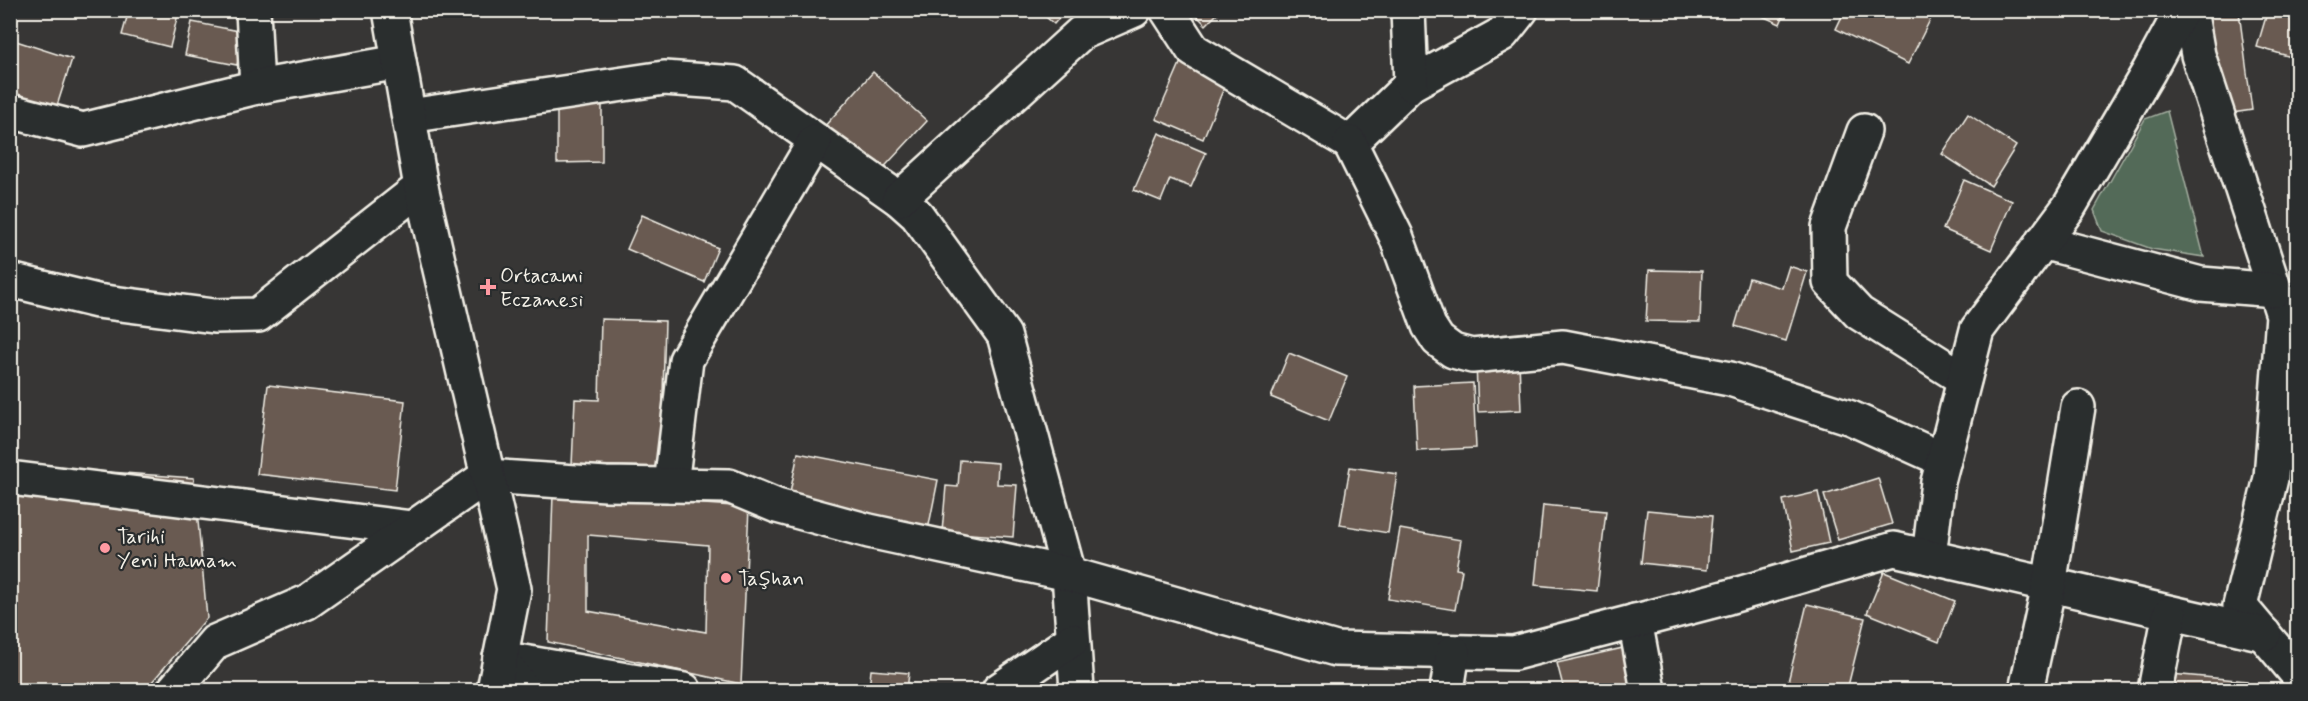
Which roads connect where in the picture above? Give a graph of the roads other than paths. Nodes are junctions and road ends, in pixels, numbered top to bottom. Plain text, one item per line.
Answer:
1 (253, 10) edge
2 (390, 10) edge
3 (1134, 10) edge
4 (1167, 10) edge
5 (1408, 10) edge
6 (1521, 10) edge
7 (2182, 10) edge
8 (2190, 10) edge
9 (399, 62) junction
10 (1411, 84) junction
11 (257, 87) junction
12 (10, 111) edge
13 (409, 117) junction
14 (1864, 131) dead end
15 (815, 141) junction
16 (1350, 143) junction
17 (421, 187) junction
18 (899, 199) junction
19 (2042, 242) junction
20 (10, 280) edge
21 (2275, 290) junction
22 (1964, 379) junction
23 (2078, 407) dead end
24 (1944, 460) junction
25 (487, 476) junction
26 (10, 478) edge
27 (671, 485) junction
28 (412, 528) junction
29 (1929, 557) junction
30 (1069, 573) junction
31 (2049, 585) junction
32 (2170, 613) junction
33 (1635, 621) junction
34 (2264, 634) junction
35 (1072, 640) junction
36 (1453, 652) junction
37 (500, 658) junction
38 (2298, 675) edge
39 (174, 690) edge
40 (494, 690) edge
41 (524, 690) edge
42 (684, 690) edge
43 (999, 690) edge
44 (1077, 690) edge
45 (1447, 690) edge
46 (1648, 690) edge
47 (2026, 690) edge
48 (2155, 690) edge

1 - 11 street
2 - 9 street
3 - 18 street
4 - 16 street
5 - 10 street
6 - 10 street
7 - 19 street
8 - 21 street
9 - 11 street
9 - 13 street
10 - 16 street
11 - 12 street
13 - 15 street
13 - 17 street
14 - 22 street
15 - 18 street
15 - 27 street
16 - 24 street
17 - 20 street
17 - 25 street
18 - 30 street
19 - 21 street
19 - 22 street
21 - 34 street
22 - 24 street
23 - 31 street
24 - 29 street
25 - 27 street
25 - 28 street
25 - 37 street
26 - 28 street
27 - 30 street
28 - 39 street
29 - 31 street
29 - 33 street
30 - 35 street
30 - 36 street
31 - 32 street
31 - 47 street
32 - 34 street
32 - 48 street
33 - 36 street
33 - 46 street
34 - 38 street
35 - 43 street
35 - 44 street
36 - 45 street
37 - 40 street
37 - 41 street
37 - 42 street

